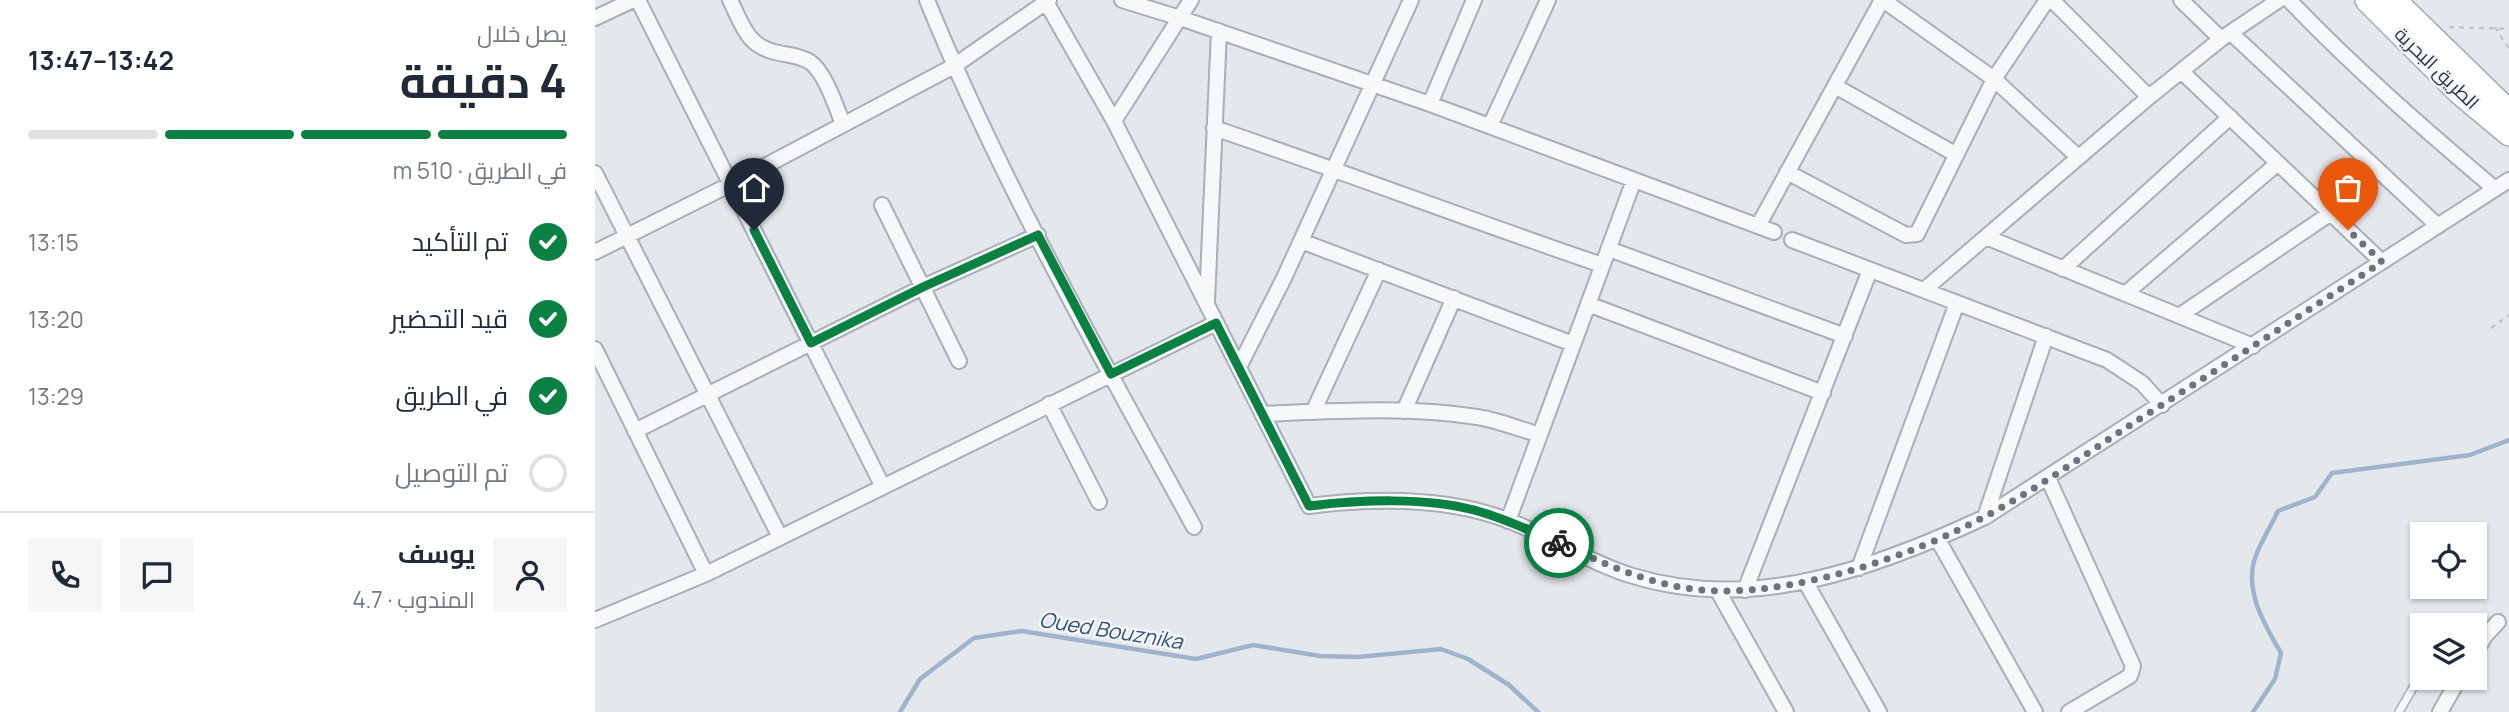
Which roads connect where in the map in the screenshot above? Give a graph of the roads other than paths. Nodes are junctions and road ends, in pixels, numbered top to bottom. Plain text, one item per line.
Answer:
1 (632, 0) edge
2 (638, 0) edge
3 (730, 0) edge
4 (927, 0) edge
5 (1122, 0) edge
6 (1192, 0) edge
7 (1411, 0) edge
8 (1474, 0) edge
9 (1548, 0) edge
10 (1883, 0) edge
11 (2049, 0) edge
12 (2181, 0) edge
13 (2279, 0) edge
14 (2289, 0) edge
15 (2367, 0) edge
16 (2394, 0) edge
17 (1047, 1) edge
18 (595, 18) edge
19 (1180, 18) junction
20 (1219, 31) junction
21 (2226, 36) junction
22 (954, 66) junction
23 (2181, 71) junction
24 (1994, 79) junction
25 (1373, 84) junction
26 (1835, 86) junction
27 (2149, 97) junction
28 (1430, 104) junction
29 (2509, 112) edge
30 (2230, 117) junction
31 (1114, 121) junction
32 (843, 124) junction
33 (1490, 127) junction
34 (1215, 128) junction
35 (2509, 134) edge
36 (1955, 154) junction
37 (2078, 157) junction
38 (2278, 163) junction
39 (1334, 169) junction
40 (1787, 172) junction
41 (595, 173) edge
42 (1634, 180) junction
43 (2509, 180) edge
44 (731, 184) junction
45 (2495, 189) junction
46 (882, 205) dead end
47 (2331, 214) junction
48 (1758, 226) junction
49 (2438, 226) junction
50 (1774, 232) dead end
51 (1038, 235) junction
52 (628, 236) junction
53 (1986, 237) junction
54 (1793, 240) dead end
55 (1301, 241) junction
56 (1609, 249) junction
57 (595, 252) edge
58 (2382, 262) junction
59 (1602, 265) junction
60 (2063, 269) junction
61 (1379, 270) junction
62 (1870, 270) junction
63 (923, 287) junction
64 (1924, 290) junction
65 (2125, 294) junction
66 (1454, 298) junction
67 (1206, 303) junction
68 (1957, 303) junction
69 (1588, 304) junction
70 (2179, 316) junction
71 (1216, 323) junction
72 (1845, 335) junction
73 (2046, 336) junction
74 (811, 343) junction
75 (1573, 344) junction
76 (2253, 346) junction
77 (595, 349) edge
78 (959, 361) dead end
79 (1239, 367) junction
80 (1111, 374) junction
81 (1823, 393) junction
82 (709, 394) junction
83 (1049, 404) junction
84 (2162, 405) junction
85 (1404, 411) junction
86 (1314, 412) junction
87 (1262, 414) junction
88 (635, 430) junction
89 (1540, 435) junction
90 (2048, 478) junction
91 (883, 486) junction
92 (1099, 502) dead end
93 (1985, 517) junction
94 (1508, 520) junction
95 (1194, 527) dead end
96 (780, 537) junction
97 (1937, 538) junction
98 (1859, 568) junction
99 (706, 574) junction
100 (1805, 581) junction
101 (1745, 590) junction
102 (1717, 591) junction
103 (595, 620) edge
104 (2498, 622) dead end
105 (2487, 634) edge
106 (2412, 690) edge
107 (2453, 690) edge
108 (1786, 712) edge
109 (1879, 712) edge
110 (2035, 712) edge
111 (2069, 712) edge
112 (2399, 712) edge
113 (2441, 712) edge

1 - 18 street
2 - 44 street
3 - 32 street
4 - 22 street
5 - 19 street
6 - 19 street
7 - 25 street
8 - 28 street
9 - 33 street
10 - 24 street
10 - 26 street
11 - 24 street
11 - 27 street
12 - 21 street
13 - 21 street
14 - 45 street
15 - 35 main road, الطريق البحرية
16 - 29 main road, الطريق البحرية
17 - 22 street
17 - 31 street
19 - 20 street
19 - 31 street
20 - 25 street
20 - 34 street
21 - 23 street
21 - 49 street
22 - 32 street
22 - 51 street
23 - 27 street
23 - 30 street
24 - 36 street
24 - 37 street
25 - 28 street
25 - 39 street
26 - 36 street
26 - 40 street
27 - 37 street
28 - 33 street
30 - 38 street
30 - 60 street
31 - 67 street
32 - 44 street
33 - 42 street
34 - 39 street
34 - 67 street
36 - 40 street
37 - 53 street
38 - 47 street
38 - 65 street
39 - 55 street
39 - 59 street
40 - 48 street
41 - 52 street
42 - 48 street
42 - 56 street
43 - 45 street
44 - 52 street
44 - 74 street
45 - 49 street
46 - 63 street
47 - 58 street
47 - 70 street
48 - 50 street
49 - 58 street
51 - 63 street
51 - 80 street
52 - 57 street
52 - 82 street
53 - 60 street
53 - 64 street
54 - 62 street
55 - 61 street
55 - 79 street
56 - 59 street
56 - 72 street
58 - 76 street
59 - 69 street
60 - 65 street
61 - 66 street
61 - 86 street
62 - 64 street
62 - 72 street
63 - 74 street
63 - 78 street
64 - 68 street
65 - 70 street
66 - 75 street
66 - 85 street
67 - 71 street
68 - 73 street
68 - 98 street
69 - 75 street
69 - 81 street
70 - 76 street
71 - 79 street
71 - 80 street
72 - 81 street
73 - 84 street
73 - 93 street
74 - 82 street
74 - 91 street
75 - 89 street
76 - 84 street
77 - 88 street
79 - 87 street
80 - 83 street
80 - 95 street
81 - 101 street
82 - 88 street
82 - 96 street
83 - 91 street
83 - 92 street
84 - 90 street
85 - 86 street
85 - 89 street
86 - 87 street
87 - 94 street
88 - 99 street
89 - 94 street
90 - 93 street
90 - 111 street
91 - 96 street
93 - 97 street
94 - 102 street
96 - 99 street
97 - 98 street
97 - 110 street
98 - 100 street
99 - 103 street
100 - 101 street
100 - 109 street
101 - 102 street
102 - 108 street
104 - 105 street
106 - 112 lane
107 - 113 street

